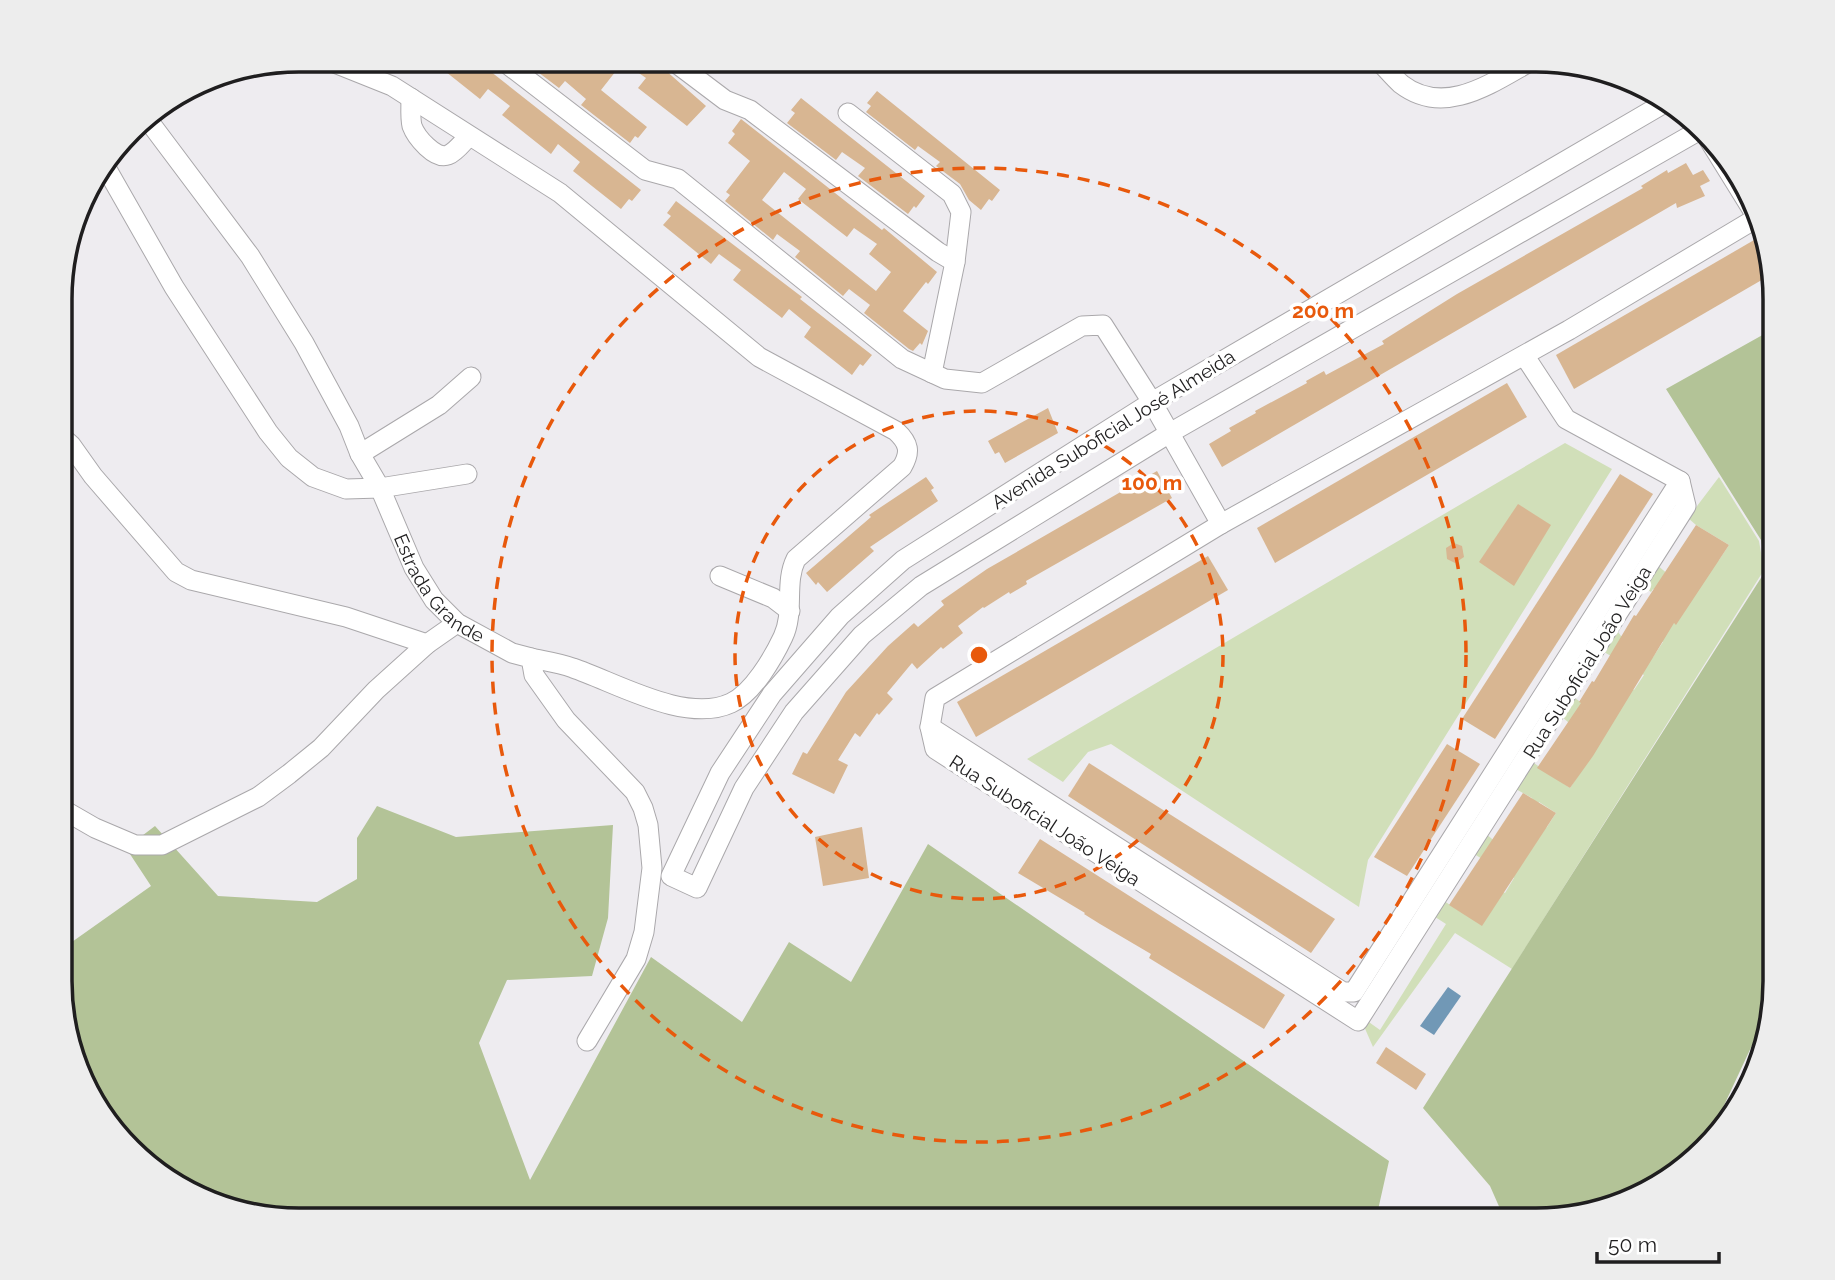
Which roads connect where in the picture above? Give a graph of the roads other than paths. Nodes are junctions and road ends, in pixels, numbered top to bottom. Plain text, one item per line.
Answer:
1 (357, 72) edge
2 (518, 72) edge
3 (688, 72) edge
4 (1390, 72) edge
5 (1511, 72) edge
6 (411, 99) junction
7 (1657, 107) edge
8 (848, 113) dead end
9 (152, 126) edge
10 (1693, 134) edge
11 (469, 136) junction
12 (110, 174) edge
13 (1750, 222) edge
14 (955, 262) junction
15 (1524, 355) junction
16 (932, 373) junction
17 (471, 377) dead end
18 (1152, 402) junction
19 (1168, 434) junction
20 (72, 446) edge
21 (360, 454) junction
22 (467, 474) dead end
23 (1680, 481) junction
24 (380, 488) junction
25 (1220, 524) junction
26 (720, 576) dead end
27 (790, 611) junction
28 (457, 623) junction
29 (427, 643) junction
30 (531, 659) junction
31 (930, 727) junction
32 (72, 815) edge
33 (587, 1041) dead end

1 - 6 street, Estrada Grande
2 - 16 street
3 - 14 street
4 - 5 street
6 - 11 street, Estrada Grande
6 - 11 street
7 - 18 street, Avenida Suboficial José Almeida
8 - 14 street
9 - 21 street, Estrada Grande
10 - 19 street, Avenida Suboficial José Almeida
11 - 27 street, Estrada Grande
12 - 24 street
13 - 15 street
14 - 16 street
15 - 23 street
15 - 25 street
16 - 18 street
17 - 21 street
18 - 19 street
18 - 19 street, Avenida Suboficial José Almeida
19 - 25 street
20 - 29 street
21 - 24 street, Estrada Grande
22 - 24 street
23 - 31 street, Rua Suboficial João Veiga
23 - 31 street, Rua Suboficial João Veiga
24 - 28 street, Estrada Grande
25 - 31 street
26 - 27 street
27 - 30 street, Estrada Grande
28 - 29 street
28 - 30 street, Estrada Grande
29 - 32 street
30 - 33 street

